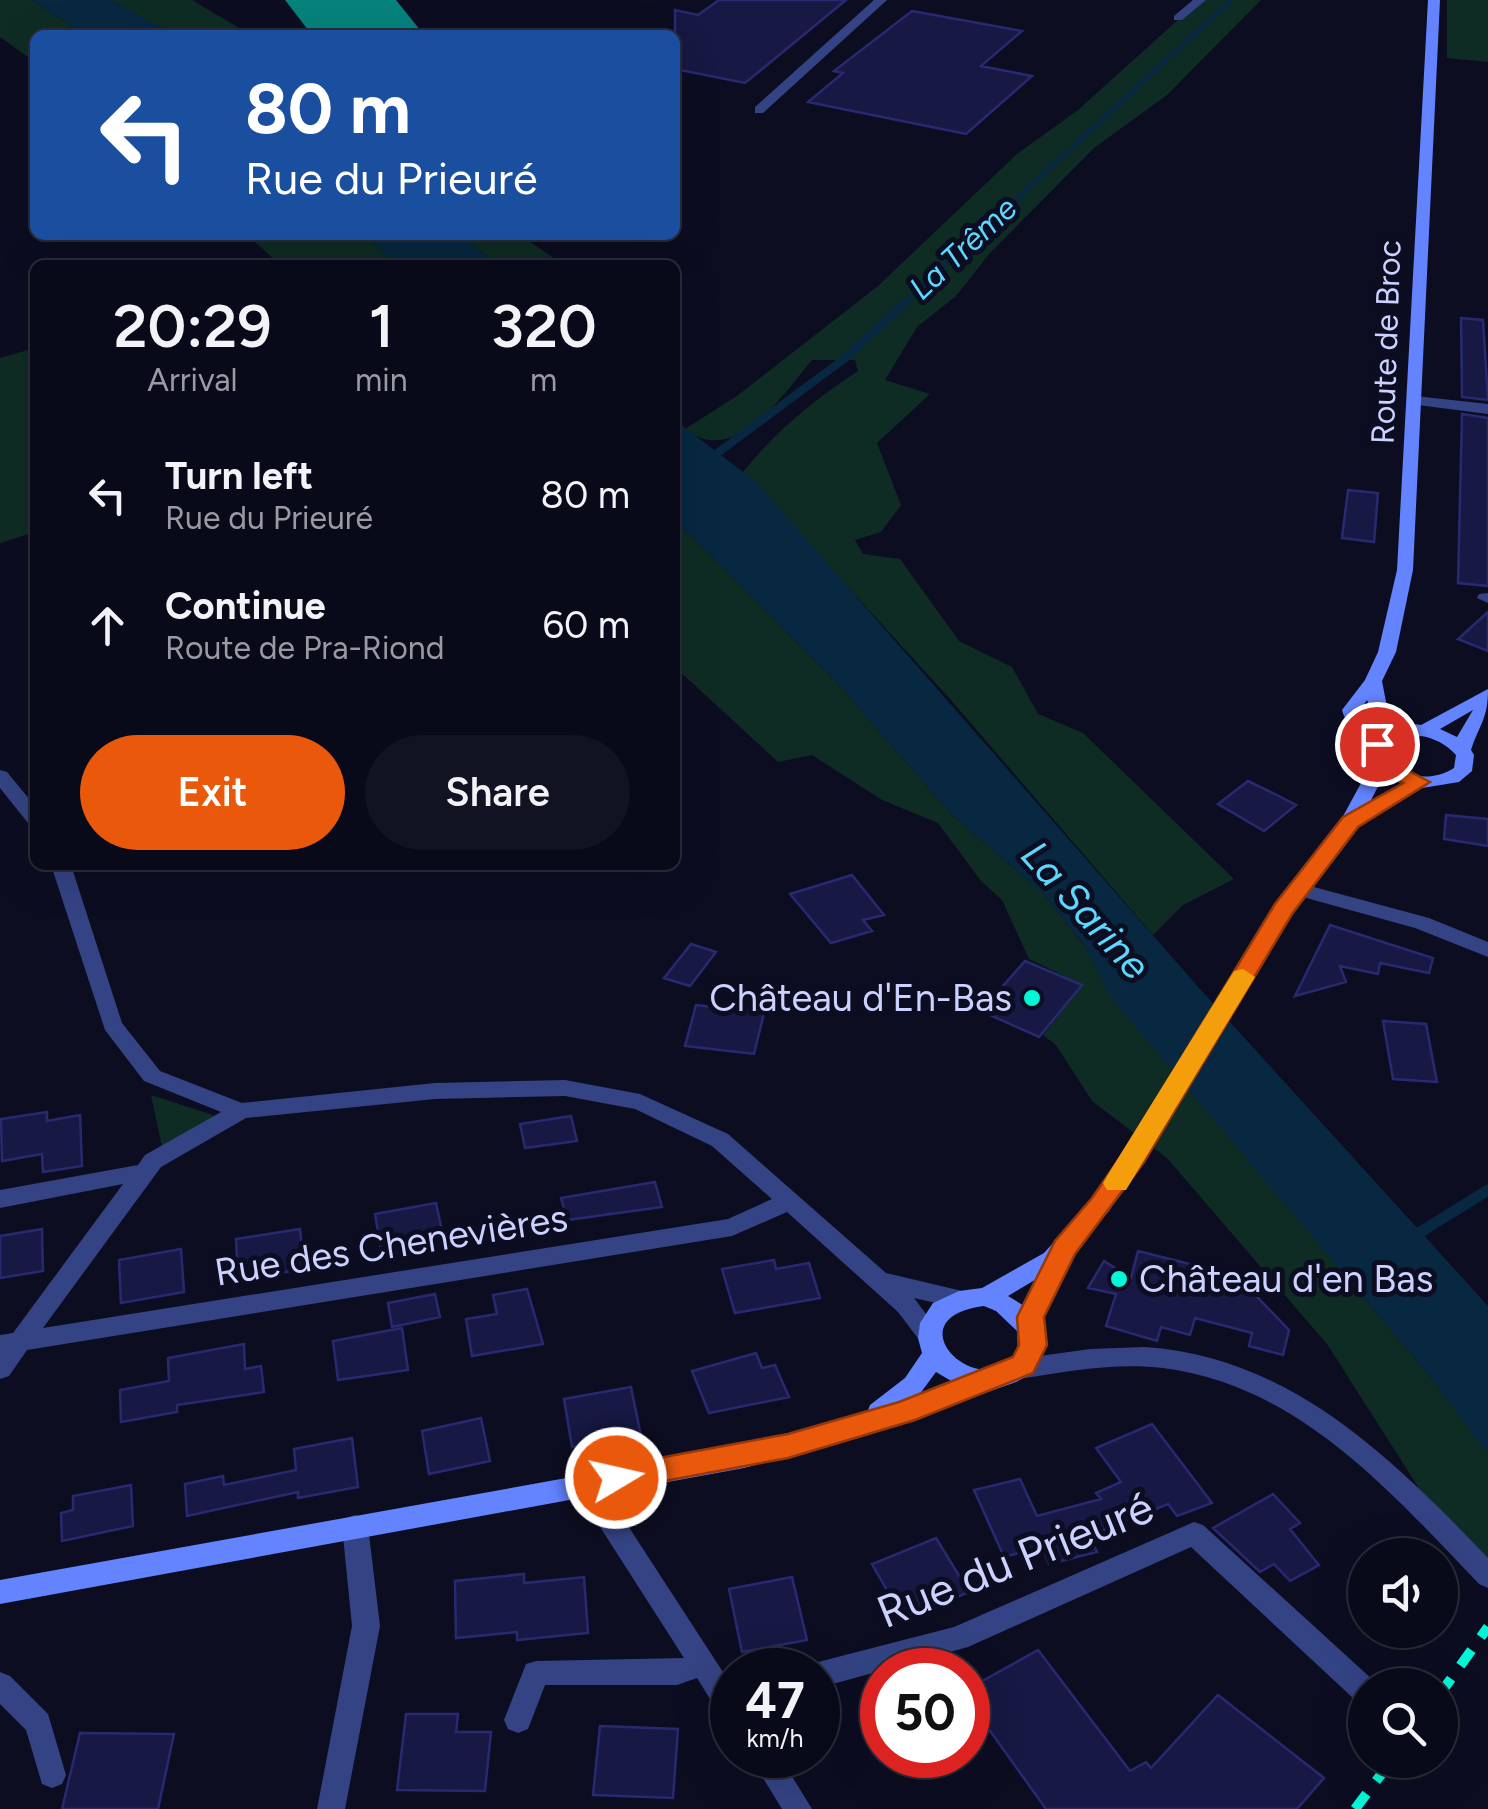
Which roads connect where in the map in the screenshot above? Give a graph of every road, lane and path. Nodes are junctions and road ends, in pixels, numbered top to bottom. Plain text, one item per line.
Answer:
1 (880, 0) edge
2 (1200, 0) edge
3 (1434, 0) edge
4 (1178, 18) dead end
5 (759, 110) dead end
6 (1415, 402) junction
7 (1488, 408) edge
8 (1374, 681) junction
9 (1488, 698) edge
10 (1417, 730) junction
11 (1462, 750) junction
12 (1379, 756) junction
13 (0, 776) edge
14 (1420, 782) junction
15 (30, 813) edge
16 (1350, 822) junction
17 (63, 870) edge
18 (1299, 889) junction
19 (1488, 950) edge
20 (241, 1112) junction
21 (144, 1172) junction
22 (0, 1199) edge
23 (790, 1202) junction
24 (1064, 1248) junction
25 (876, 1277) junction
26 (986, 1297) junction
27 (958, 1299) junction
28 (1031, 1334) junction
29 (9, 1344) edge
30 (932, 1344) junction
31 (1086, 1360) junction
32 (0, 1368) edge
33 (1018, 1369) junction
34 (992, 1378) junction
35 (832, 1434) junction
36 (586, 1483) junction
37 (355, 1526) junction
38 (1488, 1576) edge
39 (0, 1592) edge
40 (703, 1663) junction
41 (840, 1669) edge
42 (710, 1673) edge
43 (1348, 1675) edge
44 (0, 1685) edge
45 (518, 1720) dead end
46 (52, 1775) dead end
47 (778, 1778) edge
48 (330, 1809) edge
49 (798, 1809) edge

1 - 5 street
2 - 4 street
3 - 6 main road, Route de Broc
6 - 7 street
6 - 8 main road, Route de Broc
8 - 10 main road
8 - 12 main road, Route de Broc
9 - 10 main road
9 - 11 main road
10 - 11 main road
10 - 12 main road
11 - 14 main road
12 - 14 main road
12 - 16 main road
13 - 15 street
14 - 16 main road
16 - 18 main road
17 - 20 street
18 - 19 street
18 - 24 main road
20 - 21 street
20 - 23 street
21 - 22 street
21 - 29 street
23 - 25 street
23 - 29 street, Rue des Chenevières
24 - 26 main road
24 - 28 main road
25 - 27 street
25 - 30 street
26 - 27 main road
26 - 28 main road
27 - 30 main road
28 - 31 street
28 - 33 main road
29 - 32 street
30 - 34 main road
30 - 35 main road
31 - 33 street
31 - 38 street
33 - 34 main road
34 - 35 main road
35 - 36 main road
36 - 37 main road
36 - 40 street
37 - 39 main road
37 - 48 street
40 - 42 street
40 - 45 street
41 - 43 street, Rue du Prieuré
44 - 46 street
47 - 49 street

